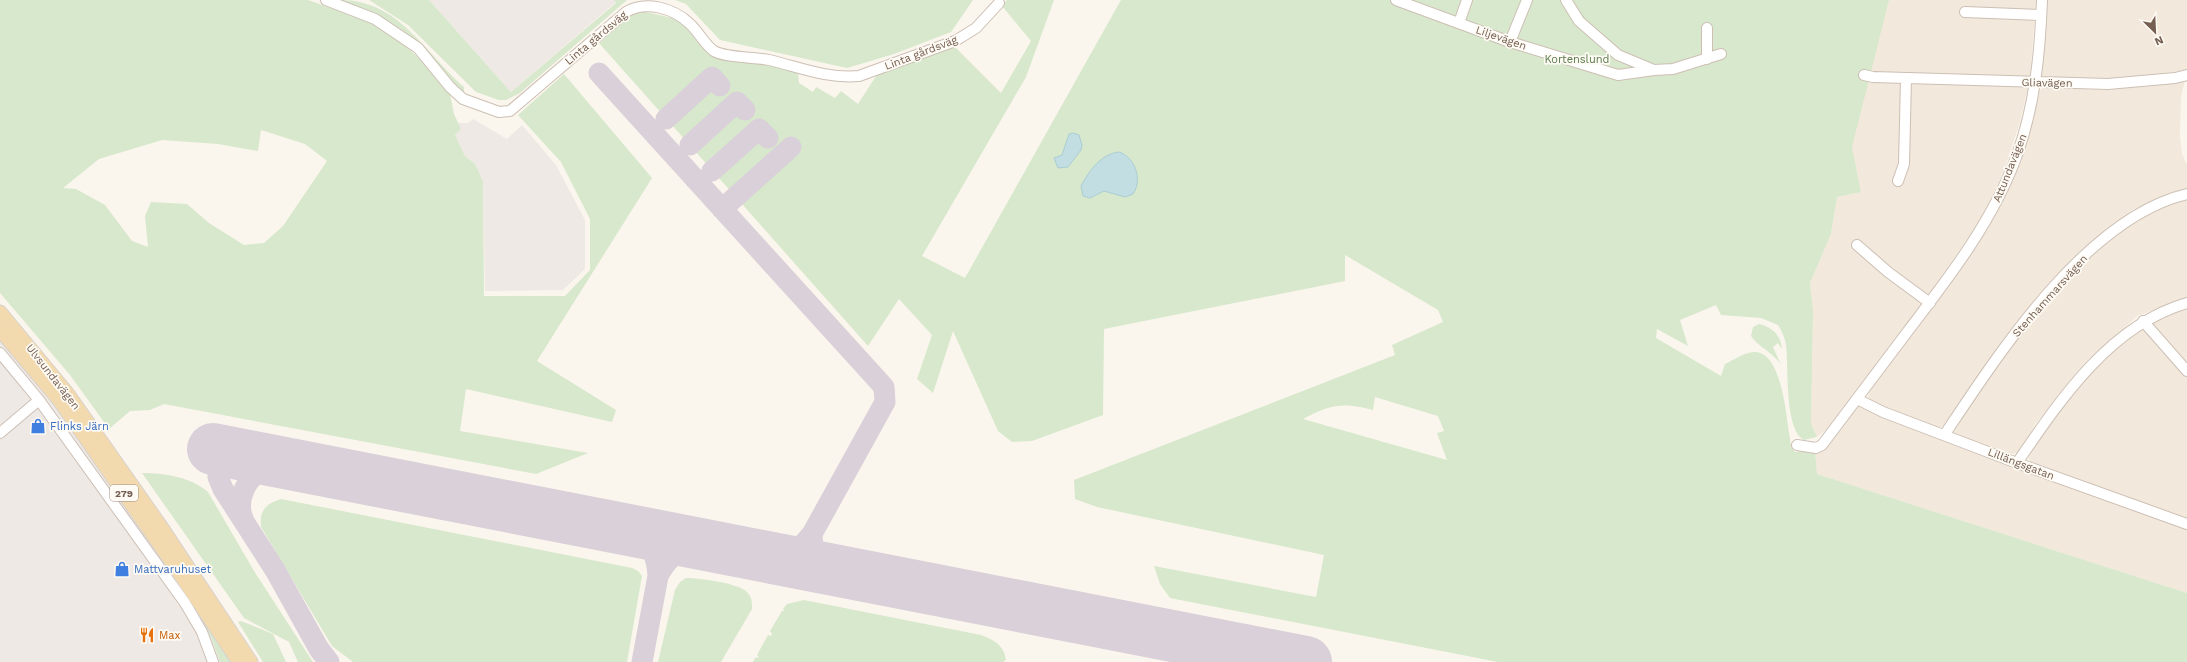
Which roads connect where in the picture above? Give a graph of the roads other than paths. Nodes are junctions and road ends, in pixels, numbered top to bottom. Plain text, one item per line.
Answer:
1 (326, 0) edge
2 (1467, 0) edge
3 (1527, 0) edge
4 (1566, 0) edge
5 (2042, 0) edge
6 (1400, 1) edge
7 (999, 3) dead end
8 (1964, 12) dead end
9 (2041, 15) junction
10 (1459, 23) junction
11 (1707, 28) dead end
12 (1510, 42) junction
13 (1721, 54) dead end
14 (1707, 59) junction
15 (1654, 70) junction
16 (1864, 75) dead end
17 (2187, 75) edge
18 (1906, 78) junction
19 (2036, 84) junction
20 (1898, 181) dead end
21 (2187, 194) edge
22 (1857, 245) dead end
23 (1930, 303) junction
24 (2187, 303) edge
25 (0, 312) edge
26 (2143, 321) junction
27 (0, 330) edge
28 (0, 353) edge
29 (2187, 371) edge
30 (1857, 399) junction
31 (39, 400) junction
32 (0, 433) edge
33 (1945, 434) junction
34 (1797, 445) dead end
35 (2017, 463) junction
36 (2187, 524) edge
37 (213, 662) edge
38 (239, 662) edge
39 (251, 662) edge

1 - 7 street, Linta gårdsväg
2 - 10 street
3 - 12 street
4 - 15 street
5 - 9 street, Attundavägen
6 - 10 street, Liljevägen
8 - 9 street
9 - 19 street, Attundavägen
10 - 12 street, Liljevägen
11 - 14 street
12 - 15 street, Liljevägen
13 - 14 street, Liljevägen
14 - 15 street, Liljevägen
16 - 18 street, Gliavägen
17 - 19 street, Gliavägen
18 - 19 street, Gliavägen
18 - 20 street
19 - 23 street, Attundavägen
21 - 33 street, Stenhammarsvägen
22 - 23 street
23 - 30 street, Attundavägen
24 - 26 street
25 - 39 main road, Ulvsundavägen / 279
26 - 29 street
26 - 35 street
27 - 38 main road, Ulvsundavägen / 279
28 - 31 street
30 - 33 street, Lillängsgatan
30 - 34 street, Attundavägen
31 - 32 street
31 - 37 street
33 - 35 street, Lillängsgatan
35 - 36 street, Lillängsgatan

